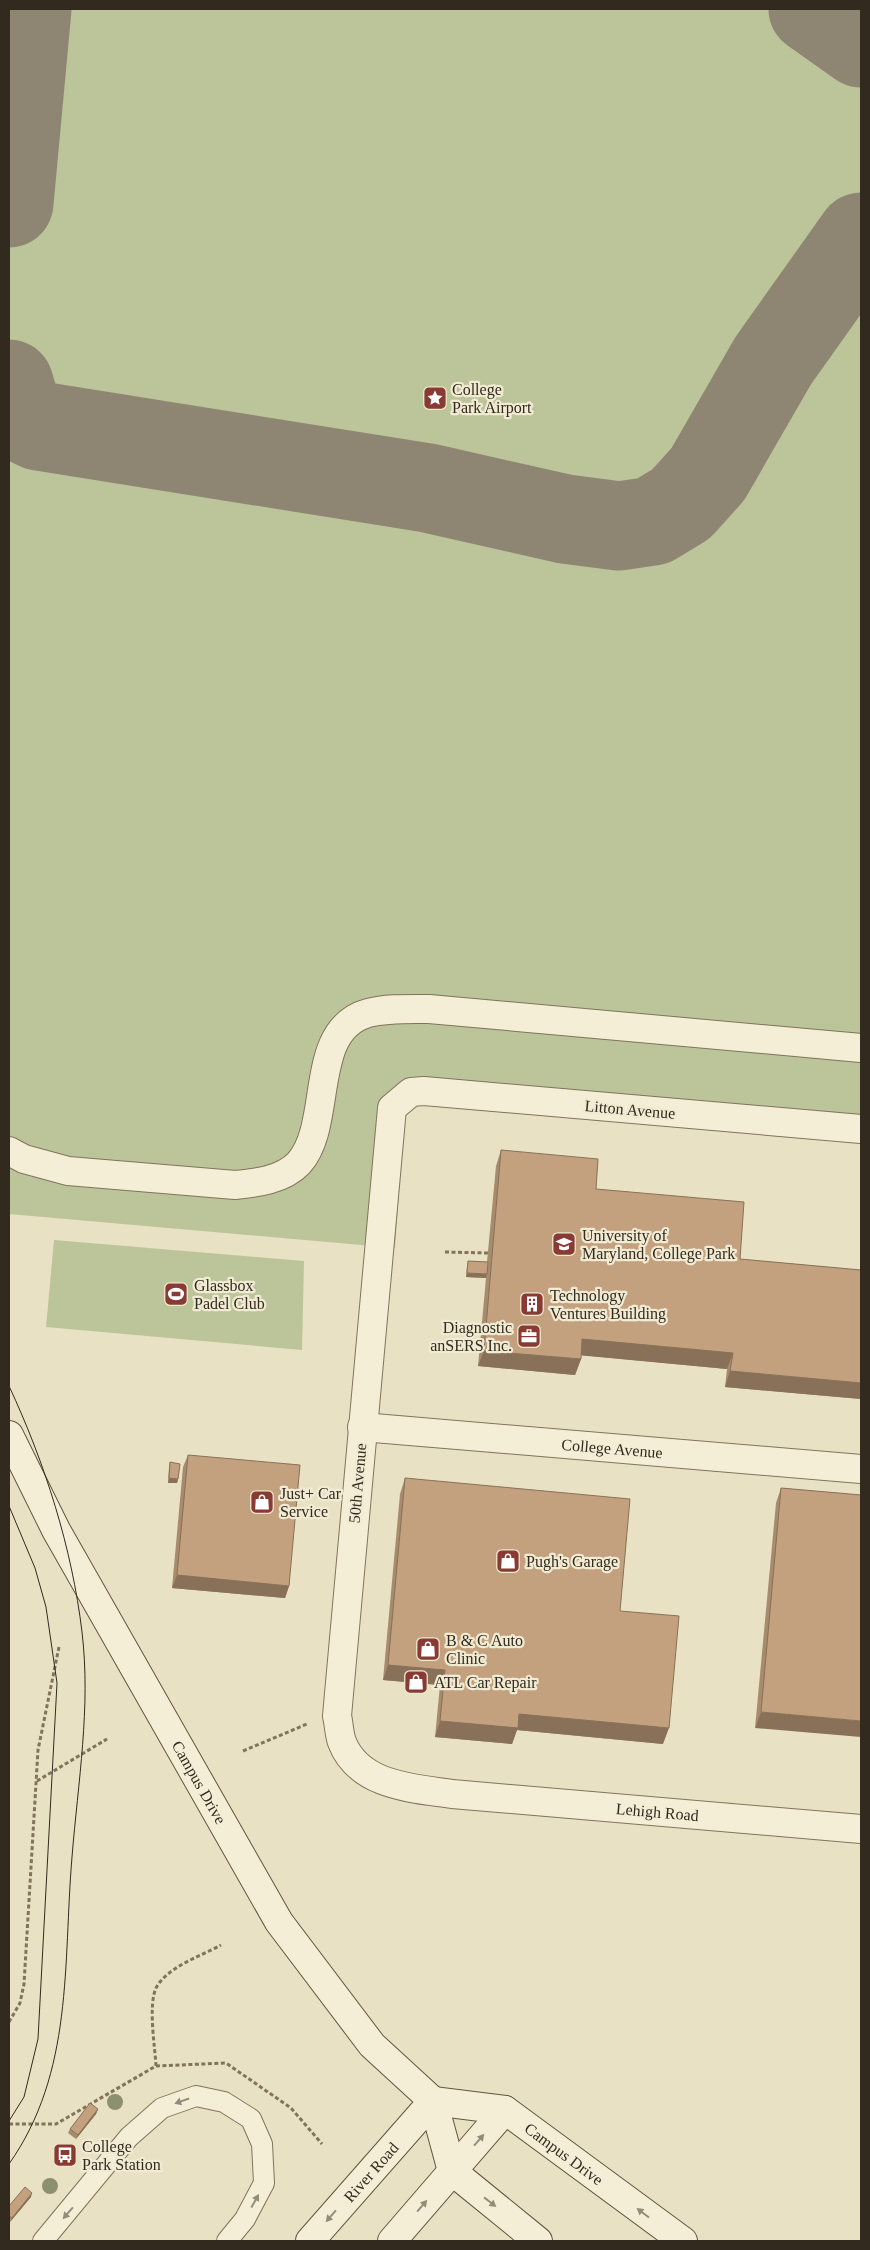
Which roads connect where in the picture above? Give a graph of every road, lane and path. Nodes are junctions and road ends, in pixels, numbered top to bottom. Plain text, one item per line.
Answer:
1 (861, 1048) edge
2 (400, 1099) joint
3 (861, 1129) edge
4 (9, 1151) edge
5 (445, 1252) dead end
6 (488, 1253) dead end
7 (362, 1427) junction
8 (9, 1435) edge
9 (861, 1469) edge
10 (58, 1647) dead end
11 (337, 1716) junction
12 (107, 1739) dead end
13 (243, 1751) dead end
14 (36, 1781) junction
15 (452, 1794) joint
16 (861, 1829) edge
17 (221, 1945) dead end
18 (9, 2022) edge
19 (156, 2066) dead end
20 (433, 2101) junction
21 (505, 2110) junction
22 (452, 2171) junction
23 (43, 2241) edge
24 (227, 2241) edge
25 (310, 2241) edge
26 (392, 2241) edge
27 (538, 2241) edge
28 (683, 2241) edge

1 - 4 street
2 - 3 street, Litton Avenue
2 - 7 street, 50th Avenue
5 - 6 path
7 - 9 street, College Avenue
7 - 11 street, 50th Avenue
8 - 20 street, Campus Drive
10 - 14 path
11 - 13 path
11 - 15 street, 50th Avenue
12 - 14 path
14 - 18 path
15 - 16 street, Lehigh Road
17 - 19 path
20 - 21 street, Campus Drive
20 - 22 street
20 -> 25 street, River Road
22 -> 21 street
28 -> 21 street, Campus Drive
26 -> 22 street
22 -> 27 street
24 -> 23 lane

